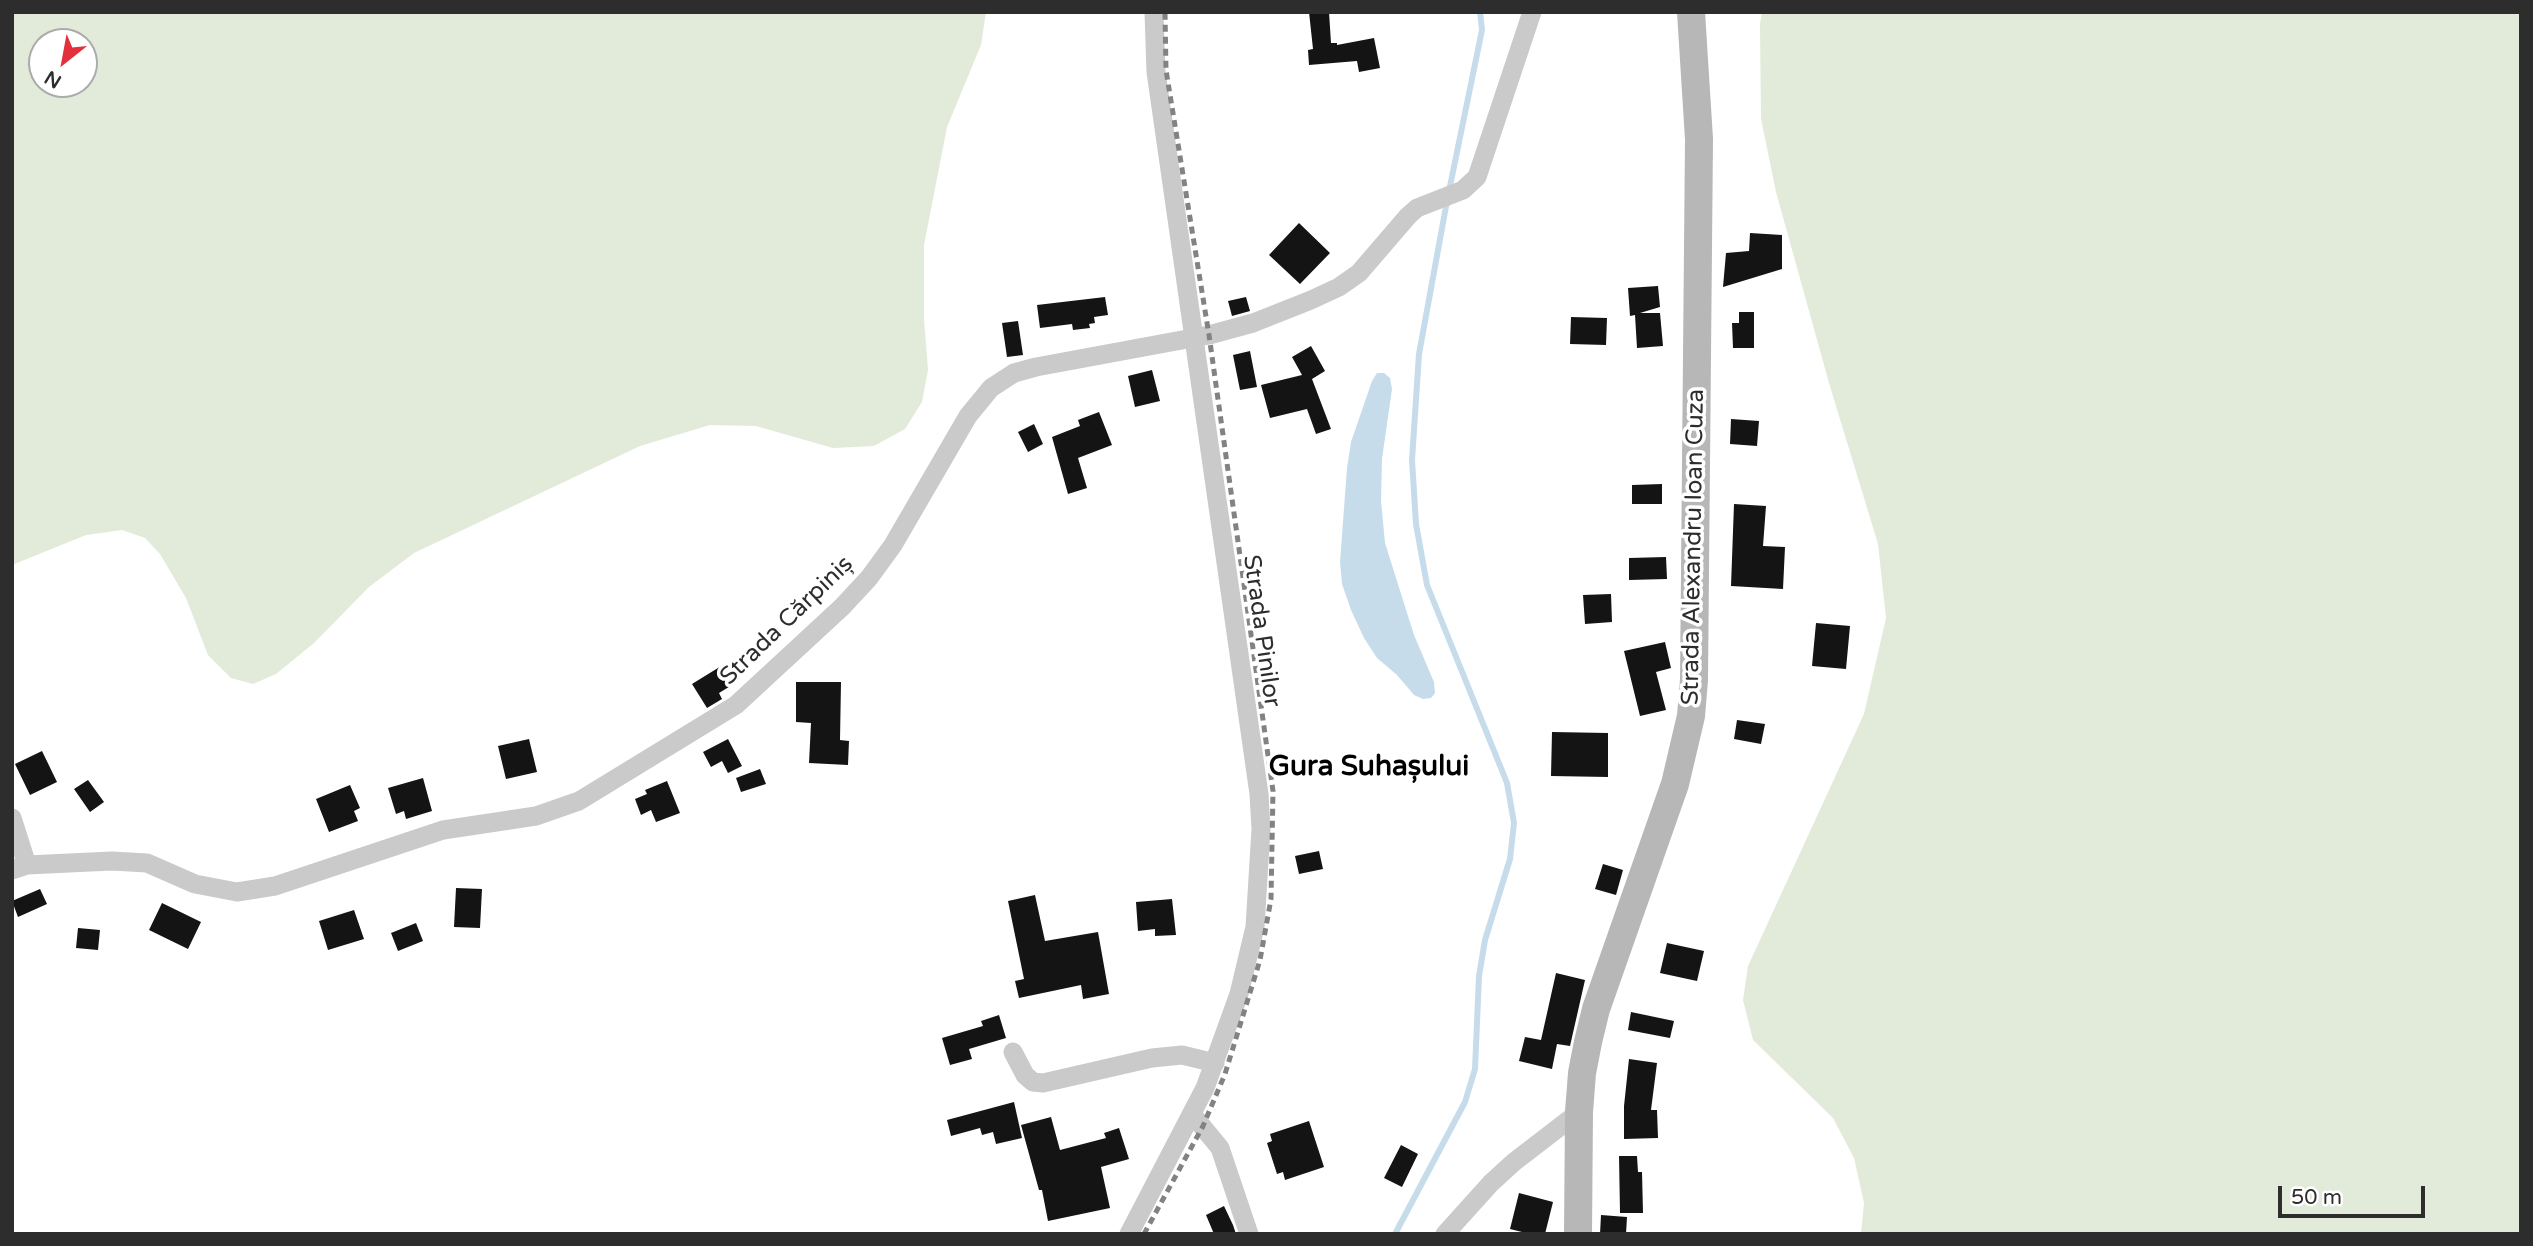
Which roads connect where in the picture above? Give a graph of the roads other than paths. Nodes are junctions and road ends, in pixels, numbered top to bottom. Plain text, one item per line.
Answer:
1 (1154, 12) edge
2 (1532, 12) edge
3 (1691, 12) edge
4 (1195, 338) junction
5 (12, 818) edge
6 (20, 867) edge
7 (1013, 1052) dead end
8 (1216, 1063) junction
9 (1578, 1112) junction
10 (1192, 1114) junction
11 (1129, 1234) edge
12 (1249, 1234) edge
13 (1446, 1234) edge
14 (1578, 1234) edge

1 - 4 street, Strada Pinilor
2 - 4 street, Strada Cărpiniș
3 - 9 main road, Strada Alexandru Ioan Cuza
4 - 6 street, Strada Cărpiniș
4 - 8 street, Strada Pinilor
5 - 6 street
7 - 8 street
8 - 10 street, Strada Pinilor
9 - 13 street
9 - 14 main road, Strada Alexandru Ioan Cuza
10 - 11 street, Strada Pinilor
10 - 12 street

